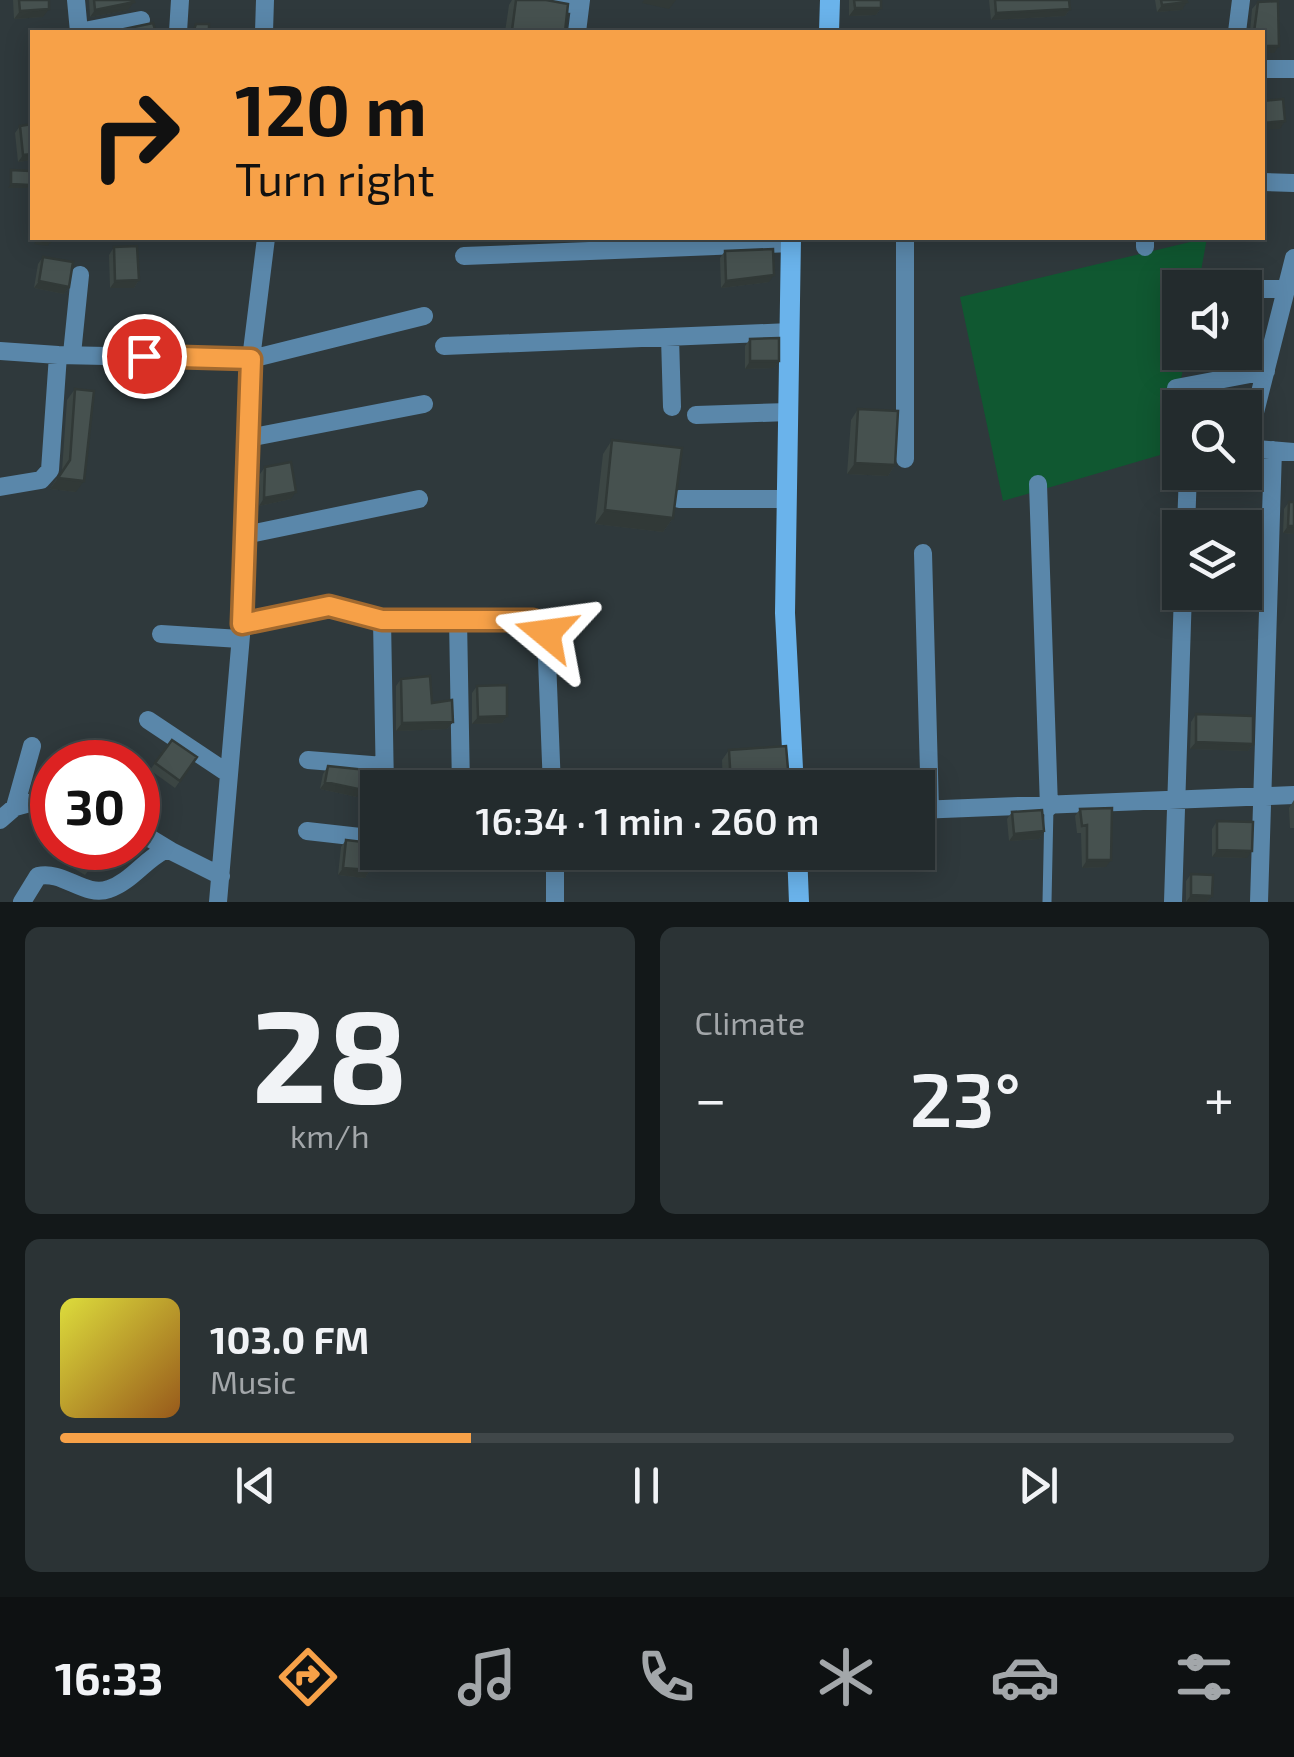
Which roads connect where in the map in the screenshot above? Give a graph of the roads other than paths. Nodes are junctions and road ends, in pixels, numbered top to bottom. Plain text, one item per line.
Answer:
1 (76, 0) edge
2 (180, 0) edge
3 (265, 0) edge
4 (541, 0) edge
5 (830, 0) edge
6 (1241, 0) edge
7 (581, 2) edge
8 (142, 20) dead end
9 (79, 30) edge
10 (90, 30) edge
11 (178, 30) edge
12 (264, 30) edge
13 (578, 30) edge
14 (829, 30) edge
15 (1237, 30) edge
16 (1265, 69) edge
17 (1294, 69) edge
18 (1265, 182) edge
19 (1294, 183) edge
20 (266, 240) edge
21 (791, 240) edge
22 (905, 240) edge
23 (677, 242) edge
24 (587, 244) edge
25 (464, 256) dead end
26 (1294, 258) edge
27 (80, 275) dead end
28 (1262, 289) edge
29 (1286, 290) junction
30 (424, 316) dead end
31 (790, 332) junction
32 (670, 336) junction
33 (444, 346) dead end
34 (0, 350) edge
35 (65, 355) junction
36 (251, 359) junction
37 (1266, 371) junction
38 (1176, 388) dead end
39 (1261, 390) edge
40 (424, 404) dead end
41 (672, 407) dead end
42 (788, 412) junction
43 (696, 415) dead end
44 (248, 438) junction
45 (1262, 449) edge
46 (1272, 450) junction
47 (1294, 452) edge
48 (906, 459) dead end
49 (1038, 484) dead end
50 (0, 486) edge
51 (419, 499) dead end
52 (679, 499) edge
53 (787, 499) junction
54 (245, 535) junction
55 (924, 553) dead end
56 (1182, 610) edge
57 (382, 620) junction
58 (458, 620) junction
59 (241, 631) junction
60 (161, 634) dead end
61 (148, 720) dead end
62 (30, 754) edge
63 (308, 760) dead end
64 (384, 766) junction
65 (384, 770) edge
66 (462, 770) edge
67 (551, 770) edge
68 (793, 770) edge
69 (924, 770) edge
70 (229, 774) junction
71 (1294, 795) edge
72 (1260, 797) junction
73 (1176, 800) junction
74 (30, 803) edge
75 (1049, 806) junction
76 (16, 807) junction
77 (935, 810) edge
78 (0, 820) edge
79 (307, 831) dead end
80 (360, 837) edge
81 (160, 844) edge
82 (172, 851) junction
83 (554, 870) edge
84 (798, 870) edge
85 (221, 876) junction
86 (116, 895) edge
87 (22, 902) edge
88 (218, 902) edge
89 (555, 902) edge
90 (799, 902) edge
91 (1046, 902) edge
92 (1173, 902) edge
93 (1259, 902) edge

1 - 9 street
2 - 11 street
3 - 12 street
4 - 7 street
5 - 14 street
6 - 15 street
7 - 13 street
8 - 10 street
16 - 17 street
18 - 19 street
20 - 36 street
21 - 23 street
21 - 31 street
22 - 48 street
23 - 24 street
24 - 25 street
26 - 29 street
27 - 35 street
28 - 29 street
29 - 37 street
30 - 36 street
31 - 32 street
31 - 42 street
32 - 33 street
32 - 41 street
34 - 35 street
35 - 36 street
35 - 50 street
36 - 44 street
37 - 38 street
37 - 39 street
40 - 44 street
42 - 43 street
42 - 53 street
44 - 54 street
45 - 46 street
46 - 47 street
46 - 72 street
49 - 75 street
51 - 54 street
52 - 53 street
53 - 68 street
54 - 59 street
55 - 69 street
56 - 73 street
57 - 58 street
57 - 59 street
57 - 64 street
58 - 66 street
58 - 67 street
59 - 60 street
59 - 70 street
61 - 70 street
62 - 76 street
63 - 64 street
64 - 65 street
70 - 85 street
71 - 72 street
72 - 73 street
72 - 93 street
73 - 75 street
73 - 92 street
74 - 76 street
75 - 77 street
75 - 91 lane
76 - 78 street
79 - 80 street
81 - 82 street
82 - 85 street
82 - 86 street
83 - 89 street
84 - 90 street
85 - 88 street
86 - 87 street

